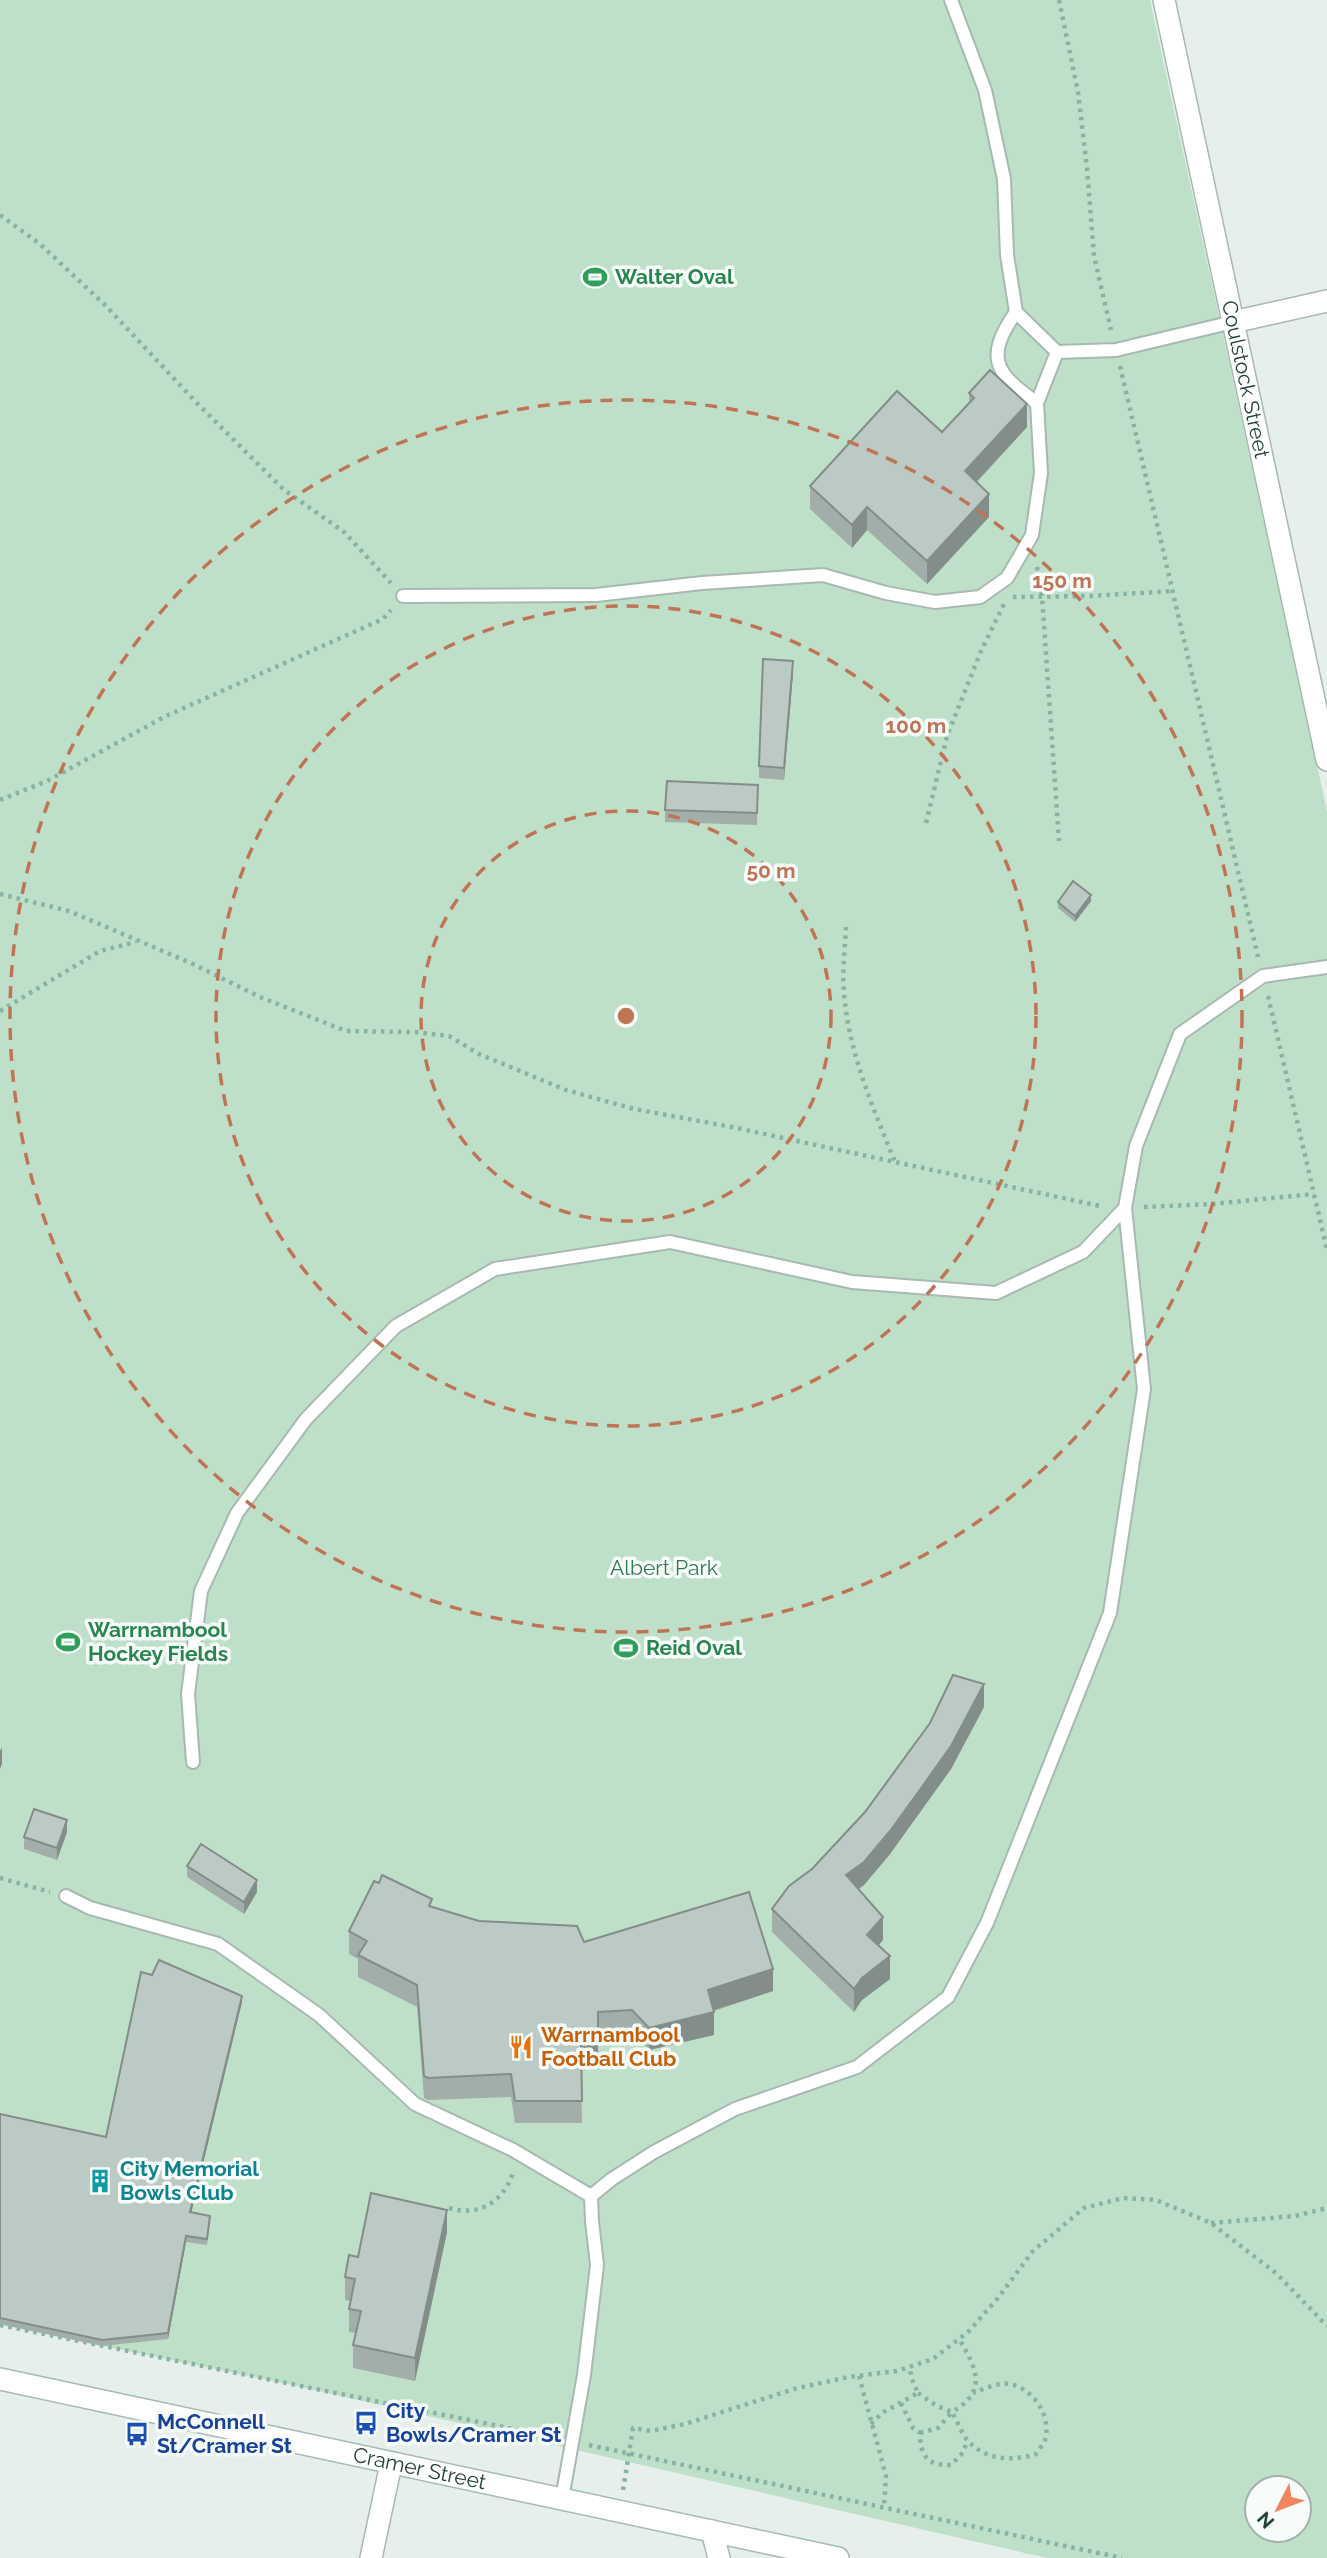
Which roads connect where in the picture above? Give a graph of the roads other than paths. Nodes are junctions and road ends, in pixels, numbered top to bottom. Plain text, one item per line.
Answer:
1 (951, 0) edge
2 (1164, 0) edge
3 (1327, 301) edge
4 (1016, 312) junction
5 (1233, 322) junction
6 (1057, 352) junction
7 (1037, 403) junction
8 (403, 596) road end
9 (1327, 760) edge
10 (1327, 967) edge
11 (1125, 1208) junction
12 (193, 1762) dead end
13 (66, 1896) road end
14 (591, 2196) junction
15 (0, 2379) edge
16 (391, 2464) junction
17 (562, 2499) junction
18 (712, 2531) junction
19 (371, 2558) edge
20 (719, 2558) edge
21 (838, 2558) edge

1 - 4 lane
2 - 5 street, Coulstock Street
3 - 5 street
4 - 6 lane
4 - 7 lane
5 - 6 lane
5 - 9 street, Coulstock Street
6 - 7 lane
7 - 8 lane
10 - 11 lane
11 - 12 lane
11 - 14 lane
13 - 14 lane
14 - 17 lane
15 - 16 street, Cramer Street
16 - 17 street, Cramer Street
16 - 19 street
17 - 18 street, Cramer Street
18 - 20 street
18 - 21 street, Cramer Street

